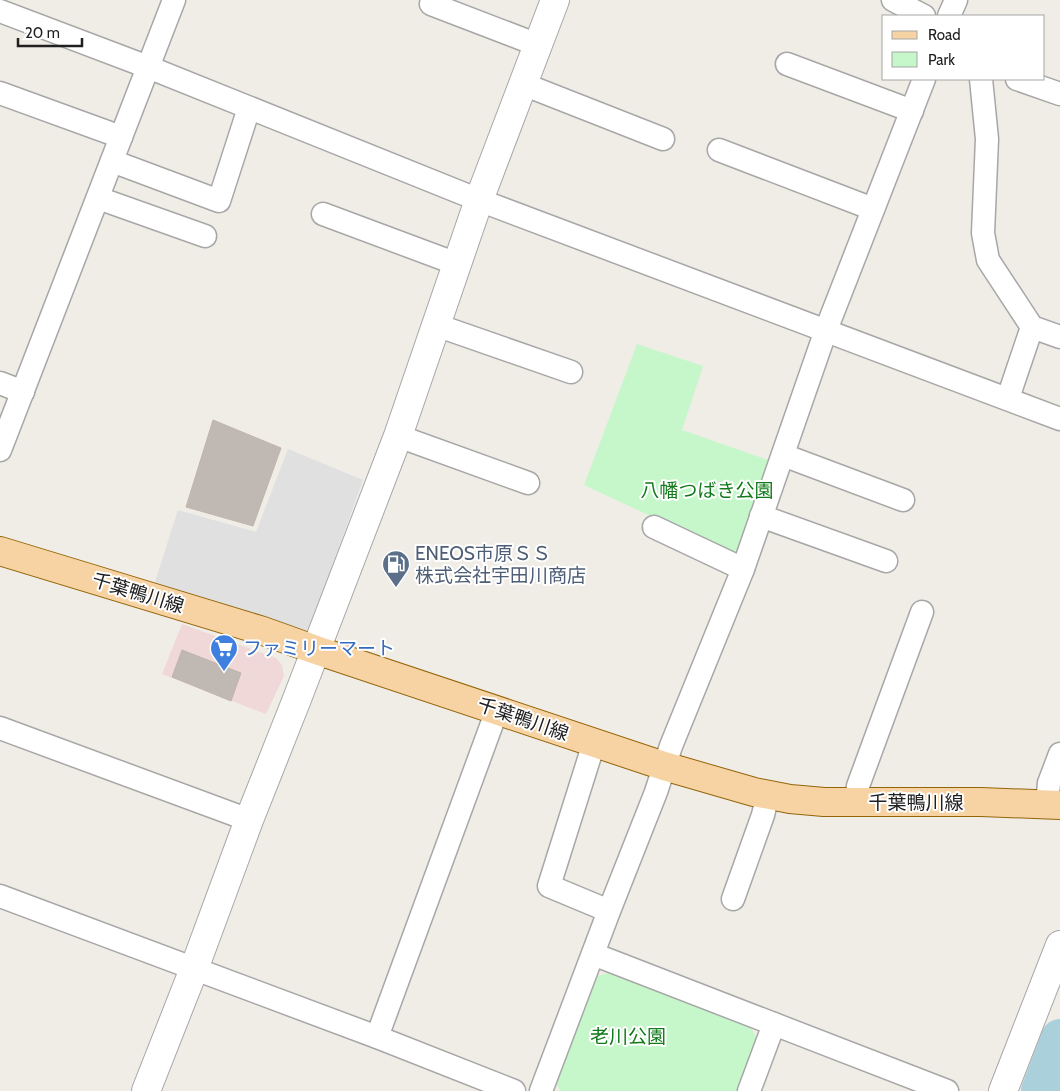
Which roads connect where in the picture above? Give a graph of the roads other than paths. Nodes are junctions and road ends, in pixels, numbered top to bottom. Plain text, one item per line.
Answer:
1 (174, 0) edge
2 (432, 0) edge
3 (556, 0) edge
4 (894, 0) edge
5 (956, 0) edge
6 (0, 12) edge
7 (922, 15) edge
8 (949, 15) edge
9 (538, 45) junction
10 (787, 64) dead end
11 (148, 68) junction
12 (924, 80) edge
13 (981, 80) edge
14 (1020, 80) edge
15 (524, 84) junction
16 (0, 93) edge
17 (1060, 94) edge
18 (249, 108) junction
19 (912, 111) junction
20 (121, 136) junction
21 (663, 138) dead end
22 (719, 150) dead end
23 (112, 161) junction
24 (98, 198) junction
25 (479, 200) junction
26 (873, 209) junction
27 (323, 214) dead end
28 (206, 236) dead end
29 (457, 264) junction
30 (436, 325) junction
31 (1032, 327) junction
32 (826, 330) junction
33 (1060, 337) edge
34 (571, 372) dead end
35 (0, 384) edge
36 (23, 392) junction
37 (1008, 398) junction
38 (1060, 419) edge
39 (398, 436) junction
40 (0, 450) edge
41 (783, 455) junction
42 (528, 483) dead end
43 (903, 500) dead end
44 (761, 516) junction
45 (654, 527) dead end
46 (0, 551) edge
47 (886, 561) dead end
48 (743, 569) junction
49 (922, 612) dead end
50 (316, 650) junction
51 (497, 710) junction
52 (0, 728) edge
53 (594, 743) junction
54 (1060, 754) edge
55 (664, 766) junction
56 (768, 794) junction
57 (856, 803) junction
58 (1053, 804) edge
59 (249, 820) junction
60 (0, 896) edge
61 (733, 899) dead end
62 (609, 911) junction
63 (1060, 945) edge
64 (593, 954) junction
65 (194, 968) junction
66 (774, 1024) junction
67 (376, 1037) junction
68 (146, 1091) edge
69 (514, 1091) edge
70 (541, 1091) edge
71 (749, 1091) edge
72 (947, 1091) edge
73 (1004, 1091) edge

1 - 11 street
2 - 9 street
3 - 9 street
4 - 7 street
5 - 8 street
6 - 11 street
9 - 15 street
10 - 19 street
11 - 18 street
11 - 20 street
12 - 19 street
13 - 31 street
14 - 17 street
15 - 21 street
15 - 25 street
16 - 20 street
18 - 23 street
18 - 25 street
19 - 26 street
20 - 23 street
22 - 26 street
23 - 24 street
24 - 28 street
24 - 36 street
25 - 29 street
25 - 32 street
26 - 32 street
27 - 29 street
29 - 30 street
30 - 34 street
30 - 39 street
31 - 33 street
31 - 37 street
32 - 37 street
32 - 41 street
35 - 36 street
36 - 40 street
37 - 38 street
39 - 42 street
39 - 50 street
41 - 43 street
41 - 44 street
44 - 47 street
44 - 48 street
45 - 48 street
46 - 50 main road, 千葉鴨川線
48 - 55 street
49 - 57 street
50 - 51 main road, 千葉鴨川線
50 - 59 street
51 - 53 main road, 千葉鴨川線
51 - 67 street
52 - 59 street
53 - 55 main road, 千葉鴨川線
53 - 62 street
54 - 58 street
55 - 56 main road, 千葉鴨川線
55 - 62 street
56 - 57 main road, 千葉鴨川線
56 - 61 street
57 - 58 main road, 千葉鴨川線
59 - 65 street
60 - 65 street
62 - 64 street
63 - 73 street
64 - 66 street
64 - 70 street
65 - 67 street
65 - 68 street
66 - 71 street
66 - 72 street
67 - 69 street

